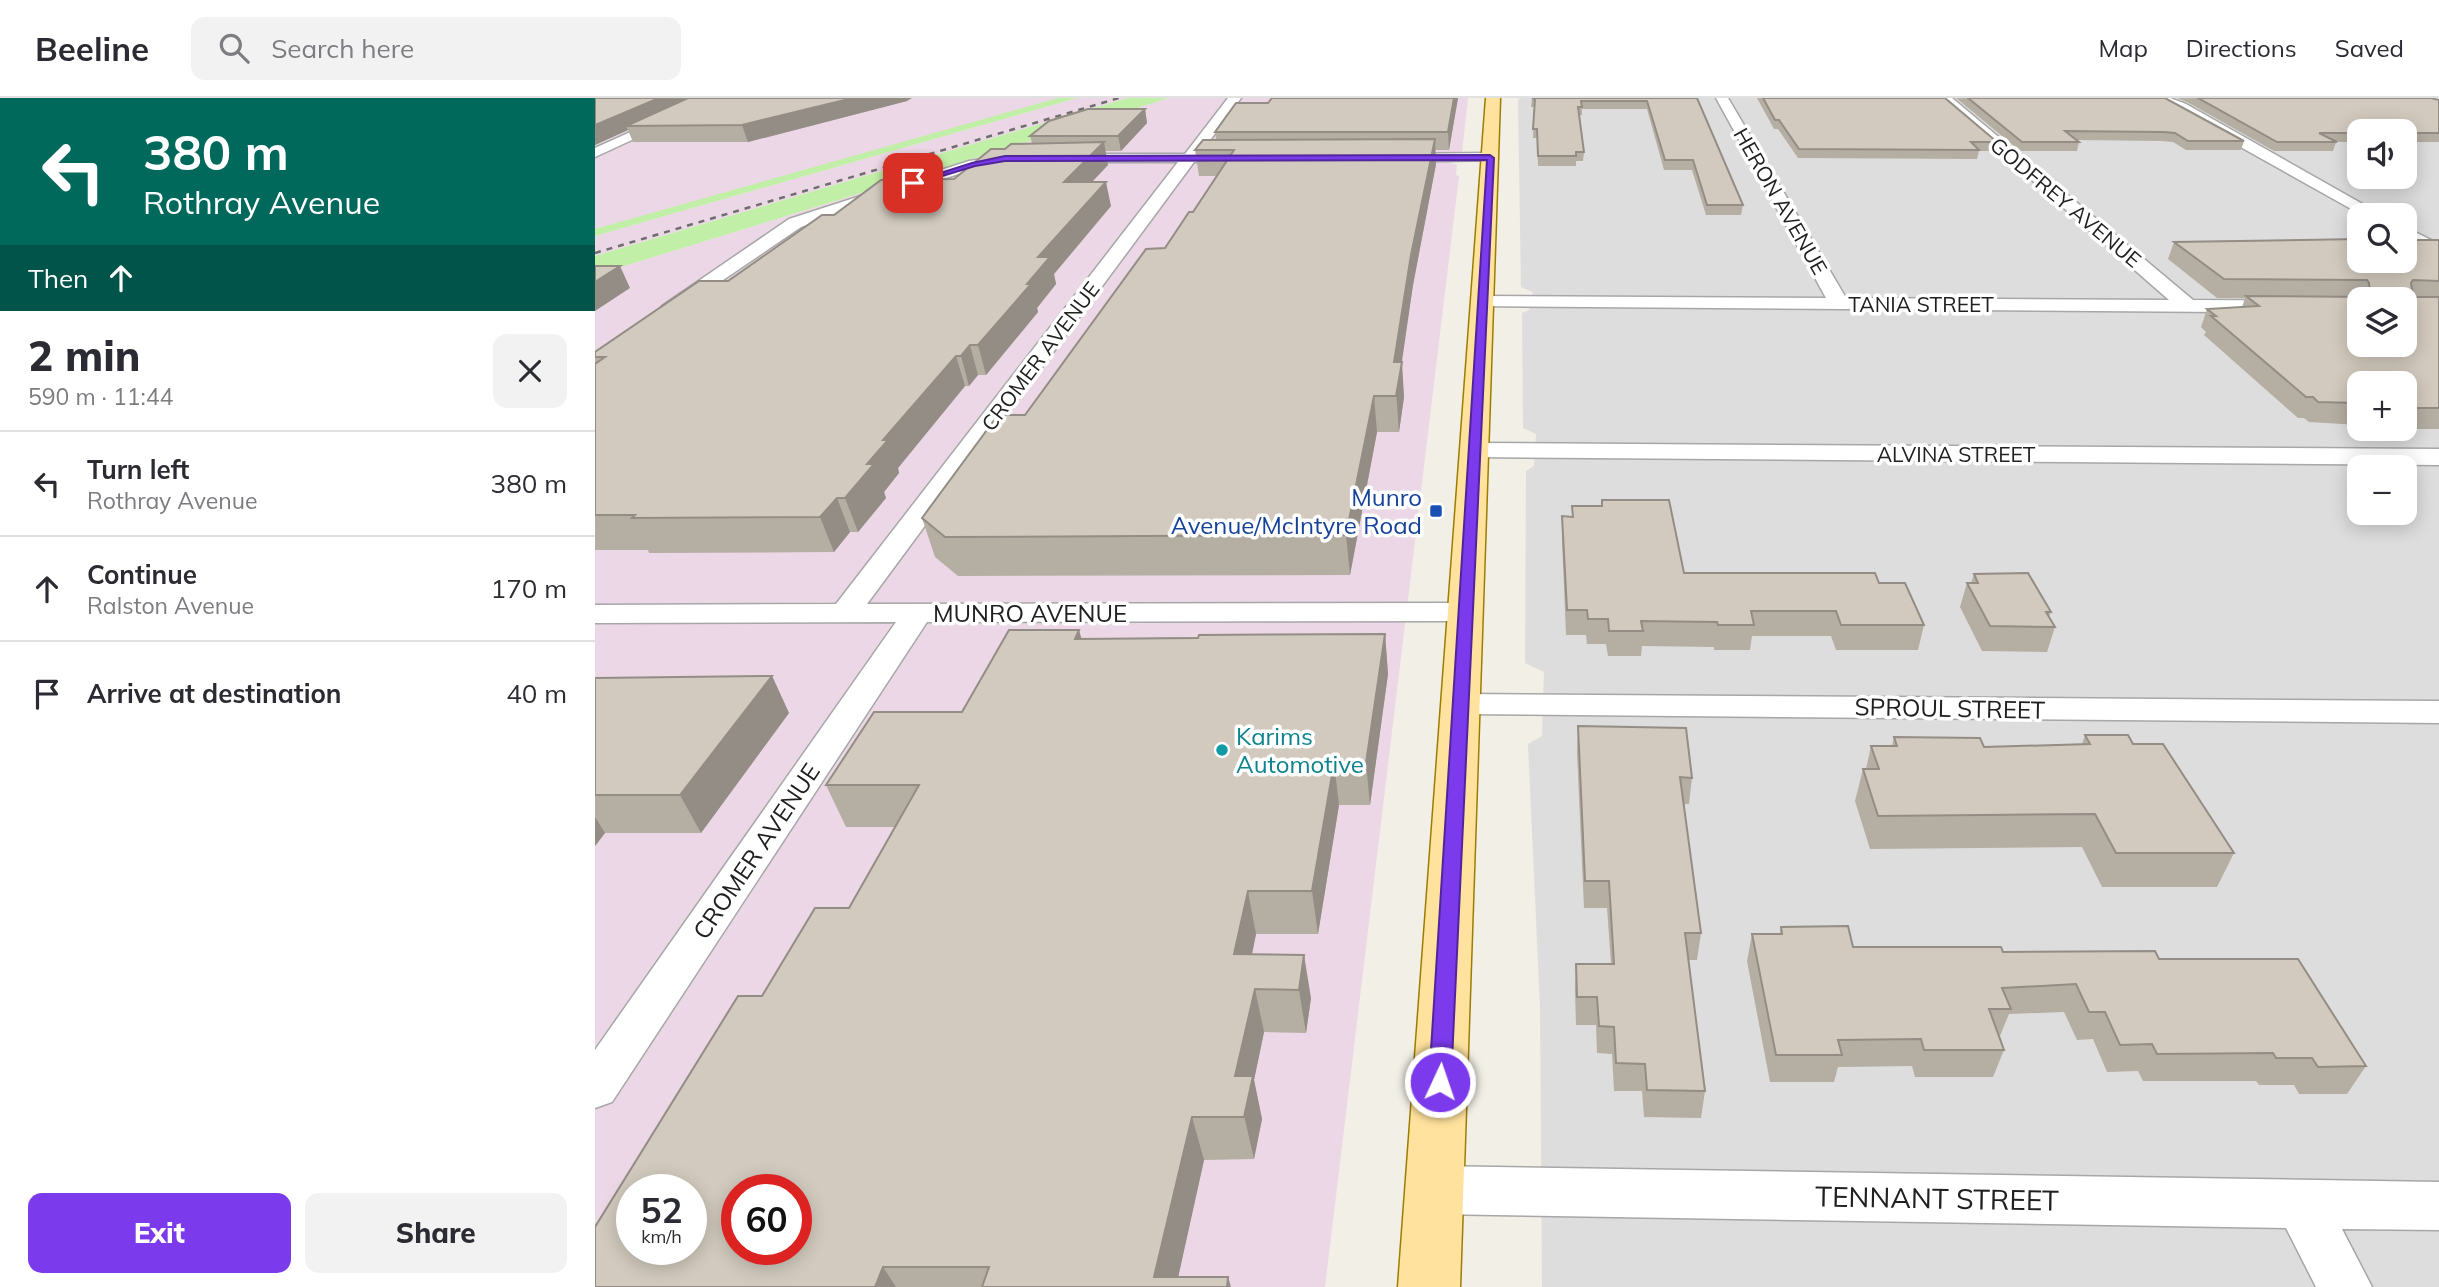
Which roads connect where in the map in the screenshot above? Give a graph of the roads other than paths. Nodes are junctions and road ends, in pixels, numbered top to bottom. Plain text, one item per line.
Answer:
1 (717, 98) edge
2 (1235, 98) edge
3 (1493, 98) edge
4 (1722, 98) edge
5 (1944, 98) edge
6 (2160, 98) edge
7 (2421, 98) edge
8 (2432, 98) edge
9 (2175, 101) edge
10 (2439, 101) edge
11 (595, 153) edge
12 (1191, 158) junction
13 (1259, 158) edge
14 (1368, 158) edge
15 (1490, 158) junction
16 (2353, 203) edge
17 (2417, 239) edge
18 (2439, 252) edge
19 (1483, 302) junction
20 (1839, 303) junction
21 (2188, 306) junction
22 (2347, 307) edge
23 (661, 313) edge
24 (1473, 450) junction
25 (2439, 457) edge
26 (1465, 612) junction
27 (918, 613) junction
28 (595, 614) edge
29 (845, 614) junction
30 (1461, 704) junction
31 (2439, 712) edge
32 (595, 1088) edge
33 (1434, 1190) junction
34 (2301, 1204) junction
35 (2439, 1206) edge
36 (1429, 1287) edge
37 (2345, 1287) edge

1 - 11 street
2 - 12 street, CROMER AVENUE
3 - 15 main road
4 - 20 street, HERON AVENUE
5 - 21 street, GODFREY AVENUE
6 - 9 street
7 - 10 street
8 - 10 street
9 - 16 street
12 - 13 street
12 - 23 street
12 - 29 street, CROMER AVENUE
14 - 15 street
15 - 19 main road
17 - 18 street
19 - 20 street, TANIA STREET
19 - 24 main road
20 - 21 street, TANIA STREET
21 - 22 street, TANIA STREET
24 - 25 street, ALVINA STREET
24 - 26 main road
26 - 27 street, MUNRO AVENUE
26 - 30 main road
27 - 29 street, MUNRO AVENUE
27 - 32 street, CROMER AVENUE
28 - 29 street, MUNRO AVENUE
30 - 31 street, SPROUL STREET
30 - 33 main road
33 - 34 street, TENNANT STREET
33 - 36 main road
34 - 35 street, TENNANT STREET
34 - 37 street

